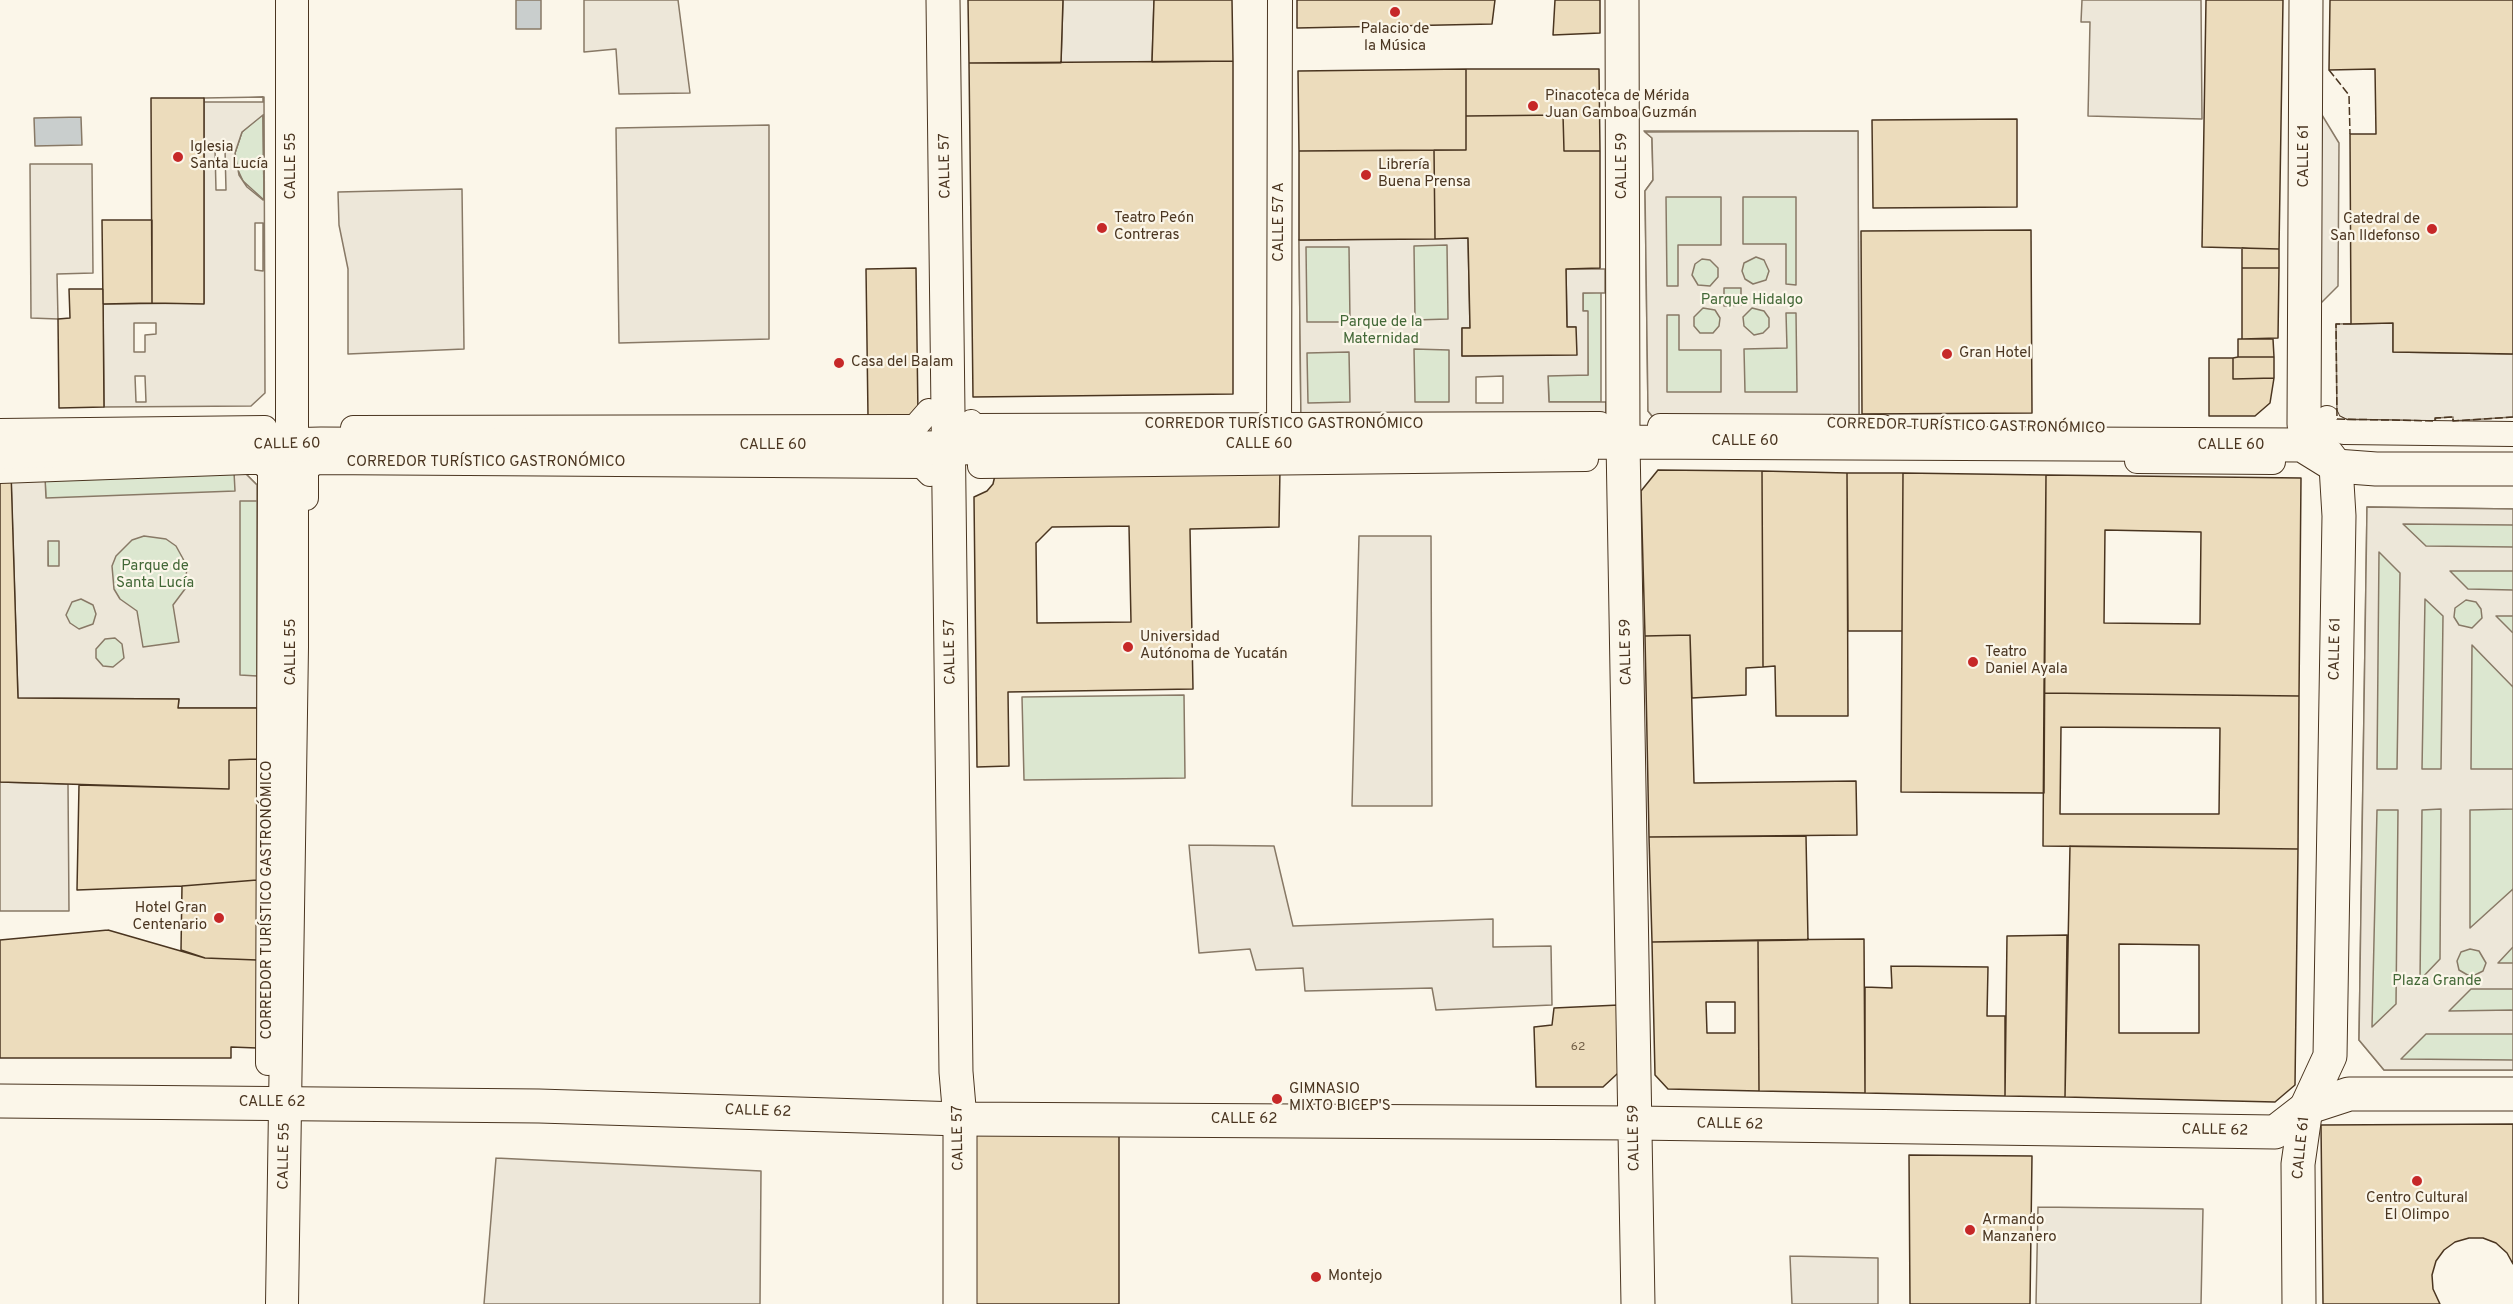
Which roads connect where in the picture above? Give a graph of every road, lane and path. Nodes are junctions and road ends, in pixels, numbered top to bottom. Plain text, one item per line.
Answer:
1 (292, 0) edge
2 (943, 0) edge
3 (1280, 0) edge
4 (1622, 0) edge
5 (2306, 0) edge
6 (929, 411) dead end
7 (2327, 418) dead end
8 (971, 422) dead end
9 (1660, 426) dead end
10 (320, 428) dead end
11 (2273, 430) dead end
12 (0, 431) edge
13 (1612, 433) junction
14 (2513, 434) edge
15 (1279, 435) junction
16 (278, 436) junction
17 (949, 448) junction
18 (0, 452) edge
19 (1660, 458) dead end
20 (1586, 459) dead end
21 (2273, 462) dead end
22 (980, 466) dead end
23 (2336, 466) junction
24 (2513, 469) edge
25 (0, 471) edge
26 (930, 474) dead end
27 (300, 1059) dead end
28 (268, 1063) dead end
29 (2513, 1094) edge
30 (0, 1101) edge
31 (286, 1102) junction
32 (2306, 1108) junction
33 (960, 1119) junction
34 (1635, 1123) junction
35 (282, 1304) edge
36 (960, 1304) edge
37 (1638, 1304) edge
38 (2299, 1304) edge

1 - 16 street, CALLE 55
2 - 17 main road, CALLE 57
3 - 15 street, CALLE 57 A
4 - 13 main road, CALLE 59
5 - 23 main road, CALLE 61
6 - 10 street
7 - 14 street
8 - 15 street, CORREDOR TURÍSTICO GASTRONÓMICO
9 - 11 street, CORREDOR TURÍSTICO GASTRONÓMICO
12 - 16 street
13 - 15 main road, CALLE 60
13 - 23 main road, CALLE 60
13 - 34 main road, CALLE 59
15 - 17 main road, CALLE 60
16 - 17 main road, CALLE 60
16 - 18 main road, CALLE 60
16 - 31 street, CALLE 55
17 - 33 main road, CALLE 57
19 - 21 street, CORREDOR TURÍSTICO GASTRONÓMICO
20 - 22 street
23 - 24 main road, CALLE 60
23 - 32 main road, CALLE 61
25 - 28 street, CORREDOR TURÍSTICO GASTRONÓMICO
26 - 27 street, CORREDOR TURÍSTICO GASTRONÓMICO
29 - 32 main road, CALLE 62
30 - 31 main road, CALLE 62
31 - 33 main road, CALLE 62
31 - 35 street, CALLE 55
32 - 34 main road, CALLE 62
32 - 38 main road, CALLE 61
33 - 34 main road, CALLE 62
33 - 36 main road, CALLE 57
34 - 37 main road, CALLE 59

